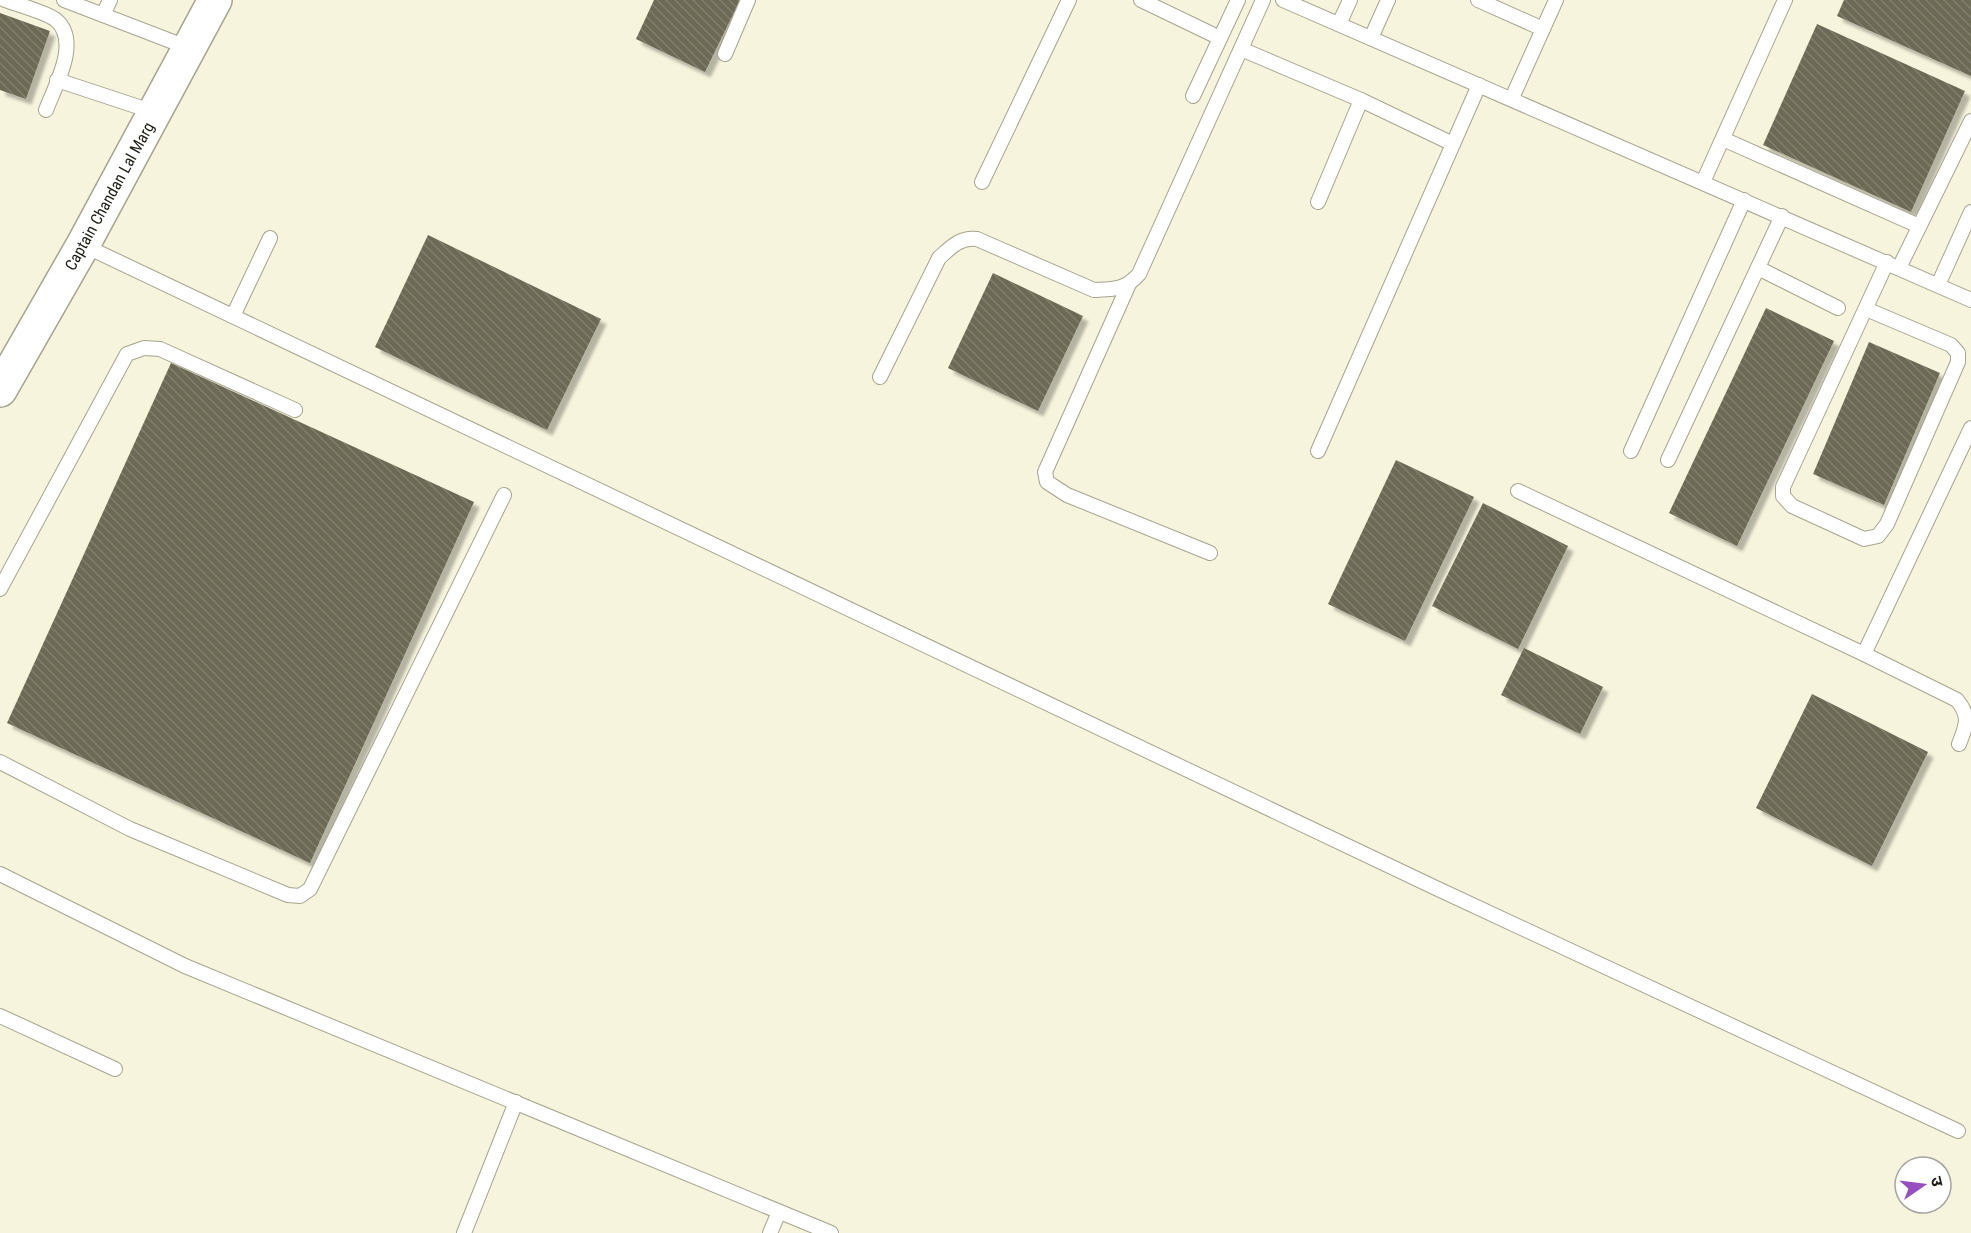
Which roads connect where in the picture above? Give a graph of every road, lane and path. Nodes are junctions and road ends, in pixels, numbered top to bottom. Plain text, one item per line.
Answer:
1 (5, 0) edge
2 (64, 0) edge
3 (110, 0) edge
4 (215, 0) edge
5 (748, 0) edge
6 (1069, 0) edge
7 (1141, 0) edge
8 (1238, 0) edge
9 (1263, 0) edge
10 (1283, 0) edge
11 (1350, 0) edge
12 (1388, 0) edge
13 (1478, 0) edge
14 (1557, 0) edge
15 (1785, 0) edge
16 (103, 15) junction
17 (1339, 24) junction
18 (1543, 29) junction
19 (1220, 38) junction
20 (1371, 38) junction
21 (189, 48) junction
22 (1241, 49) junction
23 (725, 54) dead end
24 (57, 80) junction
25 (1479, 85) junction
26 (1193, 96) dead end
27 (1512, 98) junction
28 (1361, 100) junction
29 (46, 110) dead end
30 (154, 112) junction
31 (1971, 121) edge
32 (1723, 139) junction
33 (1453, 144) junction
34 (982, 182) dead end
35 (1703, 182) junction
36 (1744, 200) junction
37 (1318, 202) dead end
38 (1971, 213) edge
39 (1782, 216) junction
40 (1919, 226) junction
41 (270, 238) dead end
42 (83, 245) junction
43 (1893, 265) junction
44 (1758, 267) junction
45 (1129, 284) junction
46 (1938, 285) junction
47 (1971, 300) edge
48 (1838, 308) dead end
49 (1866, 309) junction
50 (233, 316) junction
51 (880, 377) dead end
52 (0, 390) edge
53 (295, 410) dead end
54 (1971, 428) edge
55 (1318, 451) dead end
56 (1631, 452) dead end
57 (1668, 460) dead end
58 (1518, 491) dead end
59 (504, 495) dead end
60 (1210, 553) dead end
61 (0, 589) edge
62 (1864, 654) junction
63 (1959, 744) dead end
64 (0, 762) edge
65 (0, 874) edge
66 (0, 1016) edge
67 (115, 1069) dead end
68 (516, 1102) junction
69 (1958, 1131) dead end
70 (779, 1212) junction
71 (464, 1233) edge
72 (770, 1233) edge
73 (831, 1233) edge

1 - 24 lane
2 - 16 lane
3 - 16 lane
4 - 21 street, Captain Chandan Lal Marg
5 - 23 lane
6 - 34 lane
7 - 19 lane
8 - 19 lane
9 - 22 lane
10 - 17 lane
11 - 17 lane
12 - 20 lane
13 - 18 lane
14 - 18 lane
15 - 32 lane
16 - 21 lane
17 - 20 lane
18 - 27 lane
19 - 26 lane
20 - 25 lane
21 - 30 street, Captain Chandan Lal Marg
22 - 28 lane
22 - 45 lane
24 - 29 lane
24 - 30 lane
25 - 27 lane
25 - 33 lane
27 - 35 lane
28 - 33 lane
28 - 37 lane
30 - 42 street, Captain Chandan Lal Marg
31 - 40 lane
32 - 35 lane
32 - 40 lane
33 - 55 lane
35 - 36 lane
36 - 39 lane
36 - 56 lane
38 - 46 lane
39 - 43 lane
39 - 44 lane
40 - 43 lane
41 - 50 lane
42 - 50 lane
42 - 52 street, Captain Chandan Lal Marg
43 - 46 lane
43 - 49 lane
44 - 48 lane
44 - 57 lane
45 - 51 lane
45 - 60 lane
46 - 47 lane
49 - 49 lane
50 - 69 lane
53 - 61 lane
54 - 62 lane
58 - 62 lane
59 - 64 lane
62 - 63 lane
65 - 68 lane
66 - 67 lane
68 - 70 lane
68 - 71 lane
70 - 72 lane
70 - 73 lane

